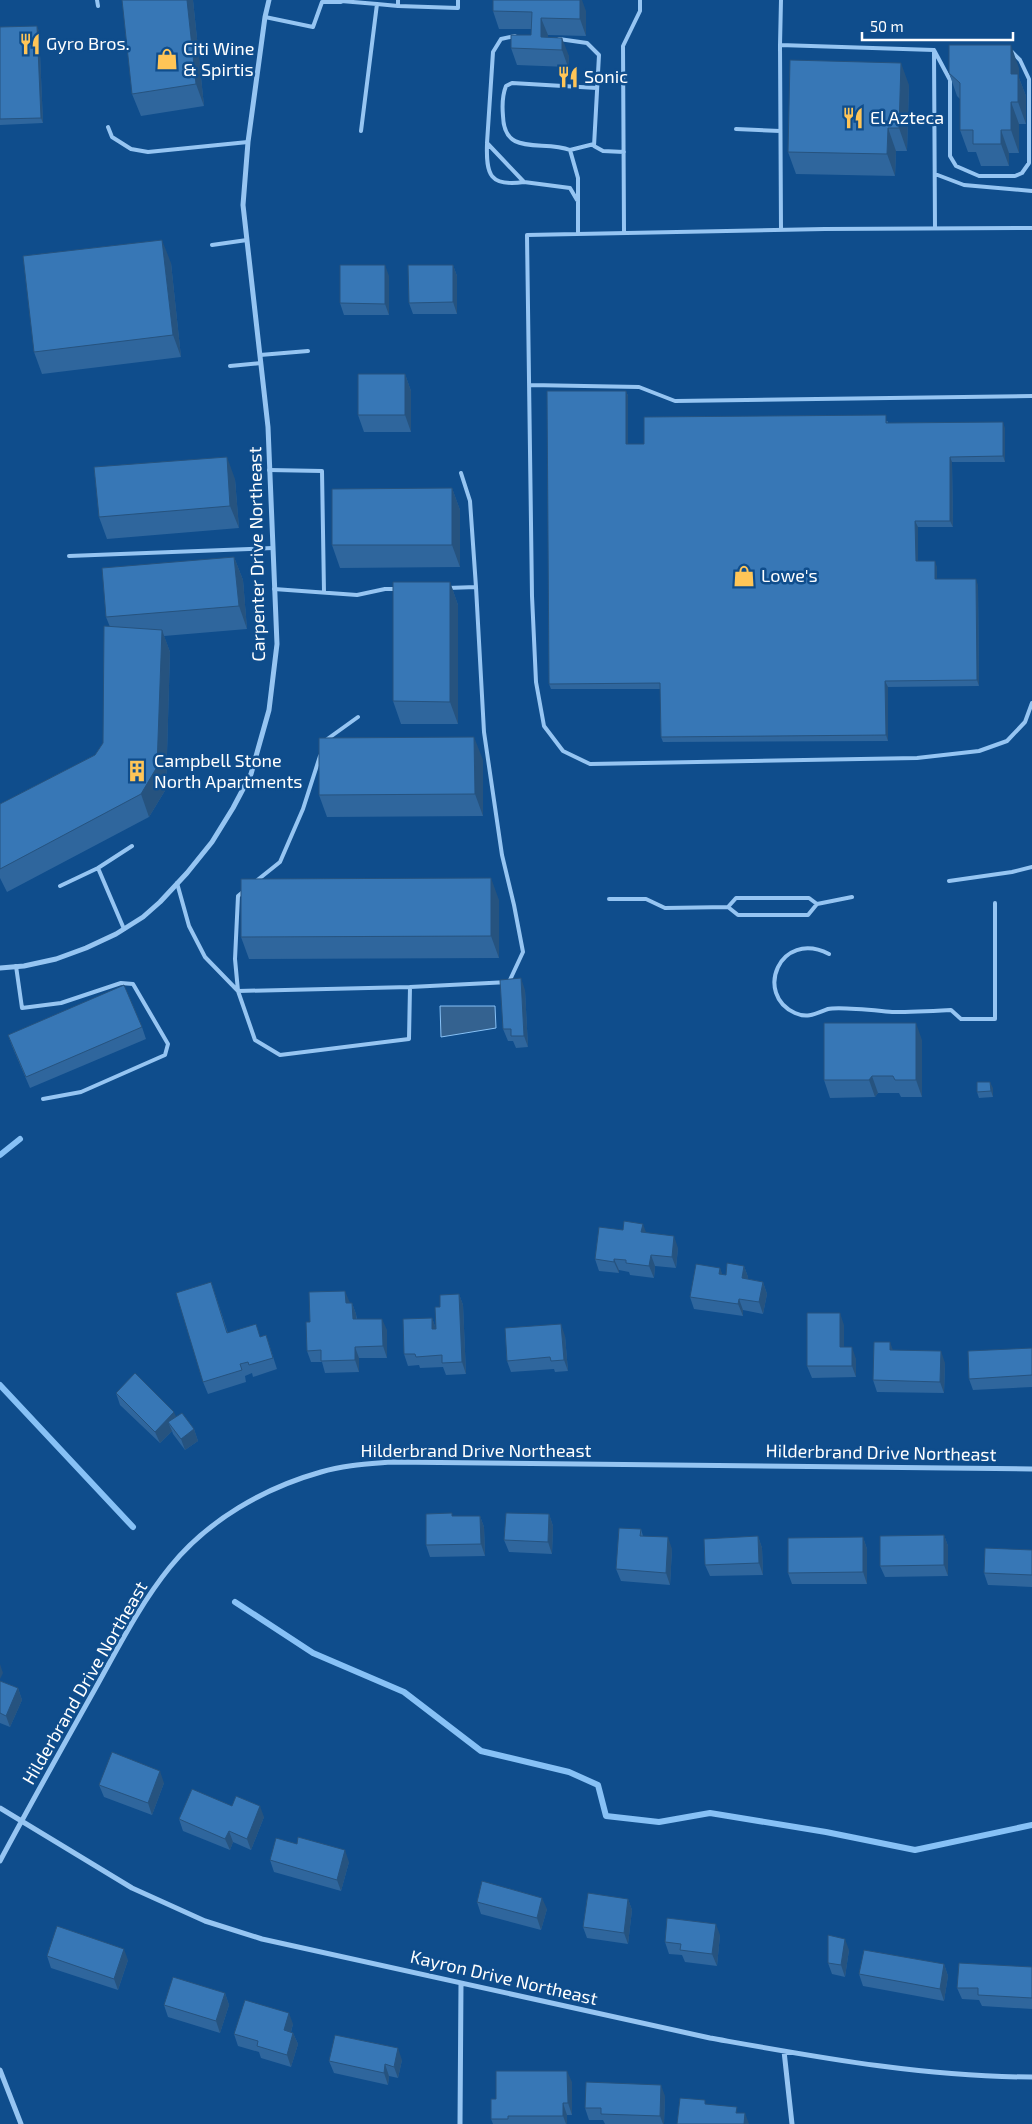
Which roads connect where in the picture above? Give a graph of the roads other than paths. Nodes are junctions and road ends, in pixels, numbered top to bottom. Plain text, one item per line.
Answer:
1 (97, 0) edge
2 (269, 0) edge
3 (398, 0) edge
4 (458, 0) edge
5 (640, 0) edge
6 (781, 0) edge
7 (341, 1) edge
8 (377, 4) junction
9 (98, 6) dead end
10 (398, 6) junction
11 (265, 17) junction
12 (524, 36) edge
13 (557, 39) edge
14 (780, 45) junction
15 (934, 50) junction
16 (1012, 52) edge
17 (597, 88) junction
18 (490, 94) junction
19 (502, 94) junction
20 (108, 127) dead end
21 (736, 129) dead end
22 (361, 131) dead end
23 (780, 131) junction
24 (248, 142) junction
25 (487, 143) junction
26 (594, 144) junction
27 (570, 150) junction
28 (624, 152) junction
29 (935, 174) junction
30 (524, 182) junction
31 (1032, 191) edge
32 (578, 202) junction
33 (935, 228) junction
34 (1032, 228) edge
35 (781, 230) junction
36 (624, 232) junction
37 (578, 233) junction
38 (247, 240) junction
39 (212, 245) dead end
40 (308, 351) dead end
41 (260, 355) junction
42 (260, 362) junction
43 (230, 366) dead end
44 (530, 385) junction
45 (1032, 396) edge
46 (269, 470) junction
47 (461, 472) dead end
48 (273, 548) junction
49 (69, 556) dead end
50 (476, 587) junction
51 (403, 588) edge
52 (439, 588) edge
53 (274, 589) junction
54 (324, 592) junction
55 (1032, 702) edge
56 (358, 717) dead end
57 (132, 846) dead end
58 (1032, 867) edge
59 (98, 868) junction
60 (949, 881) dead end
61 (177, 883) junction
62 (60, 886) dead end
63 (852, 897) dead end
64 (609, 899) dead end
65 (995, 903) dead end
66 (817, 904) junction
67 (728, 907) junction
68 (124, 929) junction
69 (829, 954) dead end
70 (16, 966) junction
71 (0, 968) edge
72 (410, 987) junction
73 (238, 991) junction
74 (43, 1099) dead end
75 (1032, 1469) edge
76 (0, 1808) edge
77 (21, 1822) junction
78 (0, 1861) edge
79 (461, 1983) junction
80 (784, 2051) junction
81 (0, 2070) edge
82 (1032, 2077) edge
83 (21, 2124) edge
84 (460, 2124) edge
85 (792, 2124) edge

1 - 9 lane
2 - 11 street, Carpenter Drive Northeast
3 - 10 lane
4 - 10 lane
5 - 28 lane
6 - 14 lane
7 - 8 lane
7 - 11 lane
8 - 10 lane
8 - 22 lane
11 - 24 street, Carpenter Drive Northeast
12 - 18 lane
13 - 17 lane
14 - 15 lane
14 - 23 lane
15 - 16 lane
15 - 29 lane
17 - 19 lane
17 - 26 lane
18 - 19 lane
18 - 25 lane
19 - 27 lane
20 - 24 lane
21 - 23 lane
23 - 35 lane
24 - 38 street, Carpenter Drive Northeast
25 - 30 lane
25 - 30 lane
26 - 27 lane
26 - 28 lane
27 - 32 lane
28 - 36 lane
29 - 31 lane
29 - 33 lane
30 - 32 lane
32 - 37 lane
33 - 34 lane
33 - 35 lane
35 - 36 lane
36 - 37 lane
37 - 44 lane
38 - 39 lane
38 - 41 street, Carpenter Drive Northeast
40 - 41 lane
41 - 42 street, Carpenter Drive Northeast
42 - 43 lane
42 - 46 street, Carpenter Drive Northeast
44 - 45 lane
44 - 55 lane
46 - 48 street, Carpenter Drive Northeast
46 - 54 lane
47 - 50 lane
48 - 49 lane
48 - 53 street, Carpenter Drive Northeast
50 - 52 lane
50 - 72 lane
51 - 54 lane
53 - 54 lane
53 - 61 street, Carpenter Drive Northeast
56 - 73 lane
57 - 59 lane
58 - 60 lane
59 - 62 lane
59 - 68 lane
61 - 68 street, Carpenter Drive Northeast
61 - 73 lane
63 - 66 lane
64 - 67 lane
65 - 69 lane
66 - 67 lane
66 - 67 lane
68 - 70 street, Carpenter Drive Northeast
70 - 71 street, Carpenter Drive Northeast
70 - 74 lane
72 - 73 lane
72 - 73 lane
75 - 77 street, Hilderbrand Drive Northeast
76 - 77 street, Kayron Drive Northeast
77 - 78 street, Hilderbrand Drive Northeast
77 - 79 street, Kayron Drive Northeast
79 - 80 street, Kayron Drive Northeast
79 - 84 street
80 - 82 street, Kayron Drive Northeast
80 - 85 street
81 - 83 street

